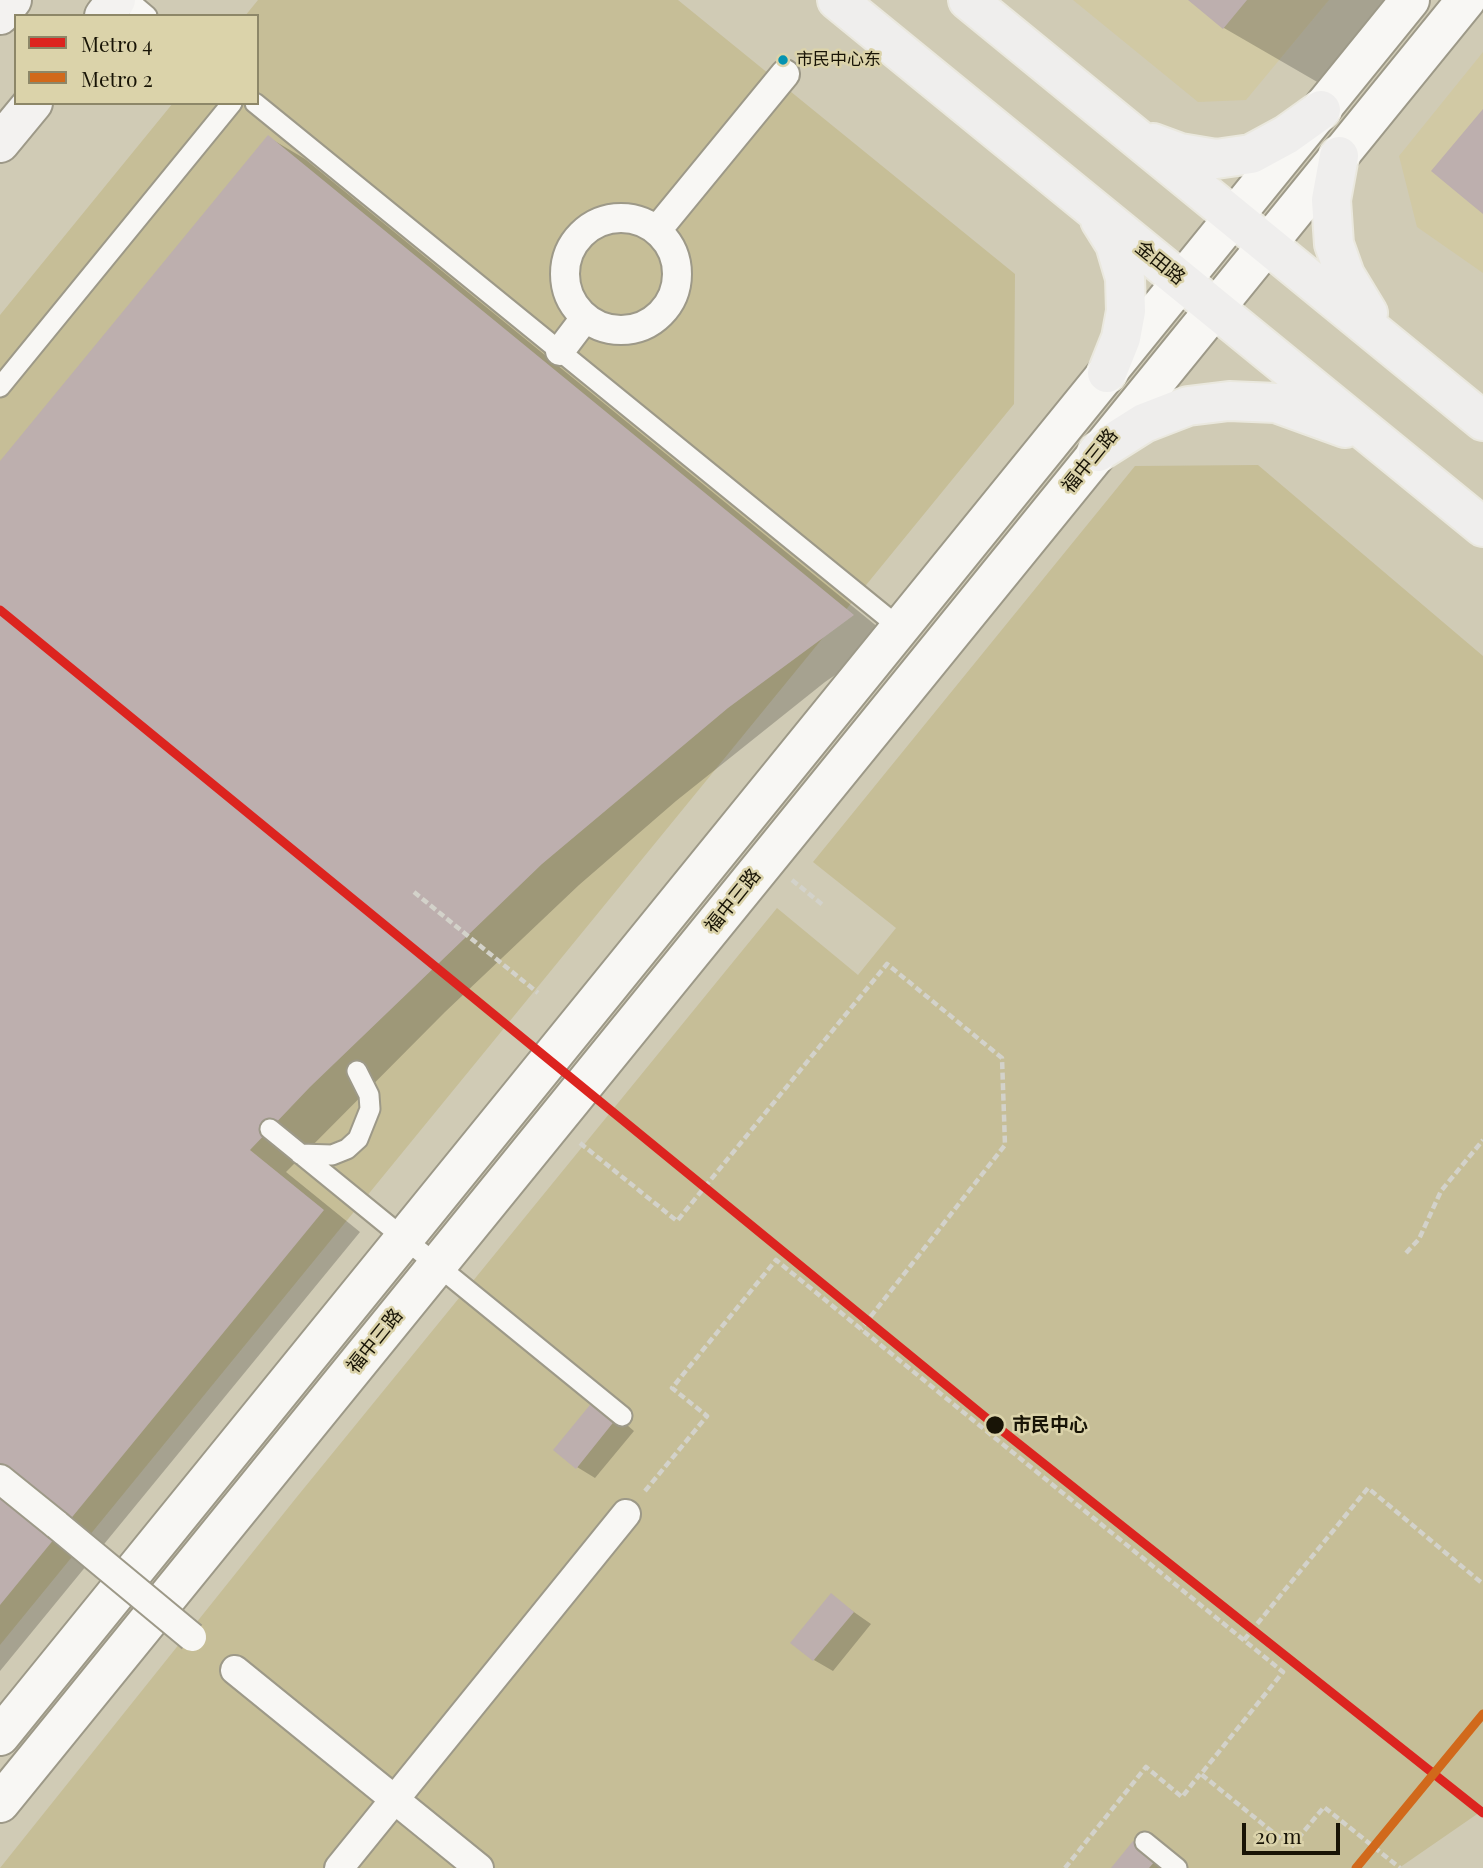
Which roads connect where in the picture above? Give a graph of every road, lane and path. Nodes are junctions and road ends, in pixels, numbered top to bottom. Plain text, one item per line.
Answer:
1 (12, 0) edge
2 (117, 0) edge
3 (128, 0) edge
4 (837, 0) edge
5 (968, 0) edge
6 (1410, 0) edge
7 (1466, 0) edge
8 (106, 14) edge
9 (145, 14) edge
10 (0, 15) edge
11 (785, 74) dead end
12 (31, 105) edge
13 (230, 105) edge
14 (257, 105) edge
15 (1321, 110) junction
16 (1135, 136) junction
17 (0, 144) edge
18 (1339, 156) junction
19 (1094, 209) junction
20 (1234, 216) junction
21 (657, 230) junction
22 (1268, 244) junction
23 (1182, 281) junction
24 (1215, 308) junction
25 (585, 318) junction
26 (1385, 338) junction
27 (560, 351) junction
28 (1107, 373) junction
29 (0, 387) edge
30 (1483, 421) edge
31 (1381, 444) junction
32 (1098, 452) junction
33 (1483, 527) edge
34 (900, 628) junction
35 (788, 876) dead end
36 (415, 892) dead end
37 (824, 906) dead end
38 (538, 993) dead end
39 (357, 1071) dead end
40 (270, 1129) dead end
41 (576, 1140) dead end
42 (1483, 1140) edge
43 (300, 1154) junction
44 (404, 1238) junction
45 (1406, 1253) dead end
46 (437, 1265) junction
47 (860, 1329) junction
48 (622, 1416) dead end
49 (0, 1479) edge
50 (626, 1514) joint
51 (1483, 1584) edge
52 (192, 1637) dead end
53 (1244, 1640) junction
54 (235, 1670) dead end
55 (0, 1736) edge
56 (1201, 1773) junction
57 (395, 1800) junction
58 (0, 1803) edge
59 (1145, 1842) dead end
60 (339, 1868) edge
61 (479, 1868) edge
62 (1065, 1868) edge
63 (1177, 1868) edge
64 (1400, 1868) edge

1 - 10 main road
2 - 8 main road
3 - 9 lane
4 - 19 main road, 金田路
5 - 16 main road
6 - 15 street
7 - 18 street, 福中三路
11 - 21 street
12 - 17 main road
13 - 29 lane
14 - 27 lane
15 - 16 main road
15 - 20 street
16 - 20 main road
18 - 22 street, 福中三路
18 - 26 main road
19 - 23 main road, 金田路
19 - 28 main road
20 - 22 main road
20 - 23 street
21 - 25 street
21 - 25 street
22 - 24 street, 福中三路
22 - 26 main road
23 - 24 main road, 金田路
23 - 28 street
24 - 31 main road, 金田路
24 - 32 street, 福中三路
25 - 27 street
26 - 30 main road
27 - 34 lane
28 - 34 street
31 - 32 main road
31 - 33 main road, 金田路
32 - 46 street, 福中三路
34 - 44 street
35 - 37 path
36 - 38 path
39 - 43 lane
40 - 43 lane
41 - 47 path
42 - 45 path
43 - 44 lane
44 - 46 lane
44 - 55 street
46 - 48 lane
46 - 58 street, 福中三路
47 - 50 path
47 - 53 path
49 - 52 street, bridge
50 - 57 street
51 - 53 path
53 - 56 path
54 - 57 street
56 - 62 path
56 - 64 path
57 - 60 street
57 - 61 street
59 - 63 lane

